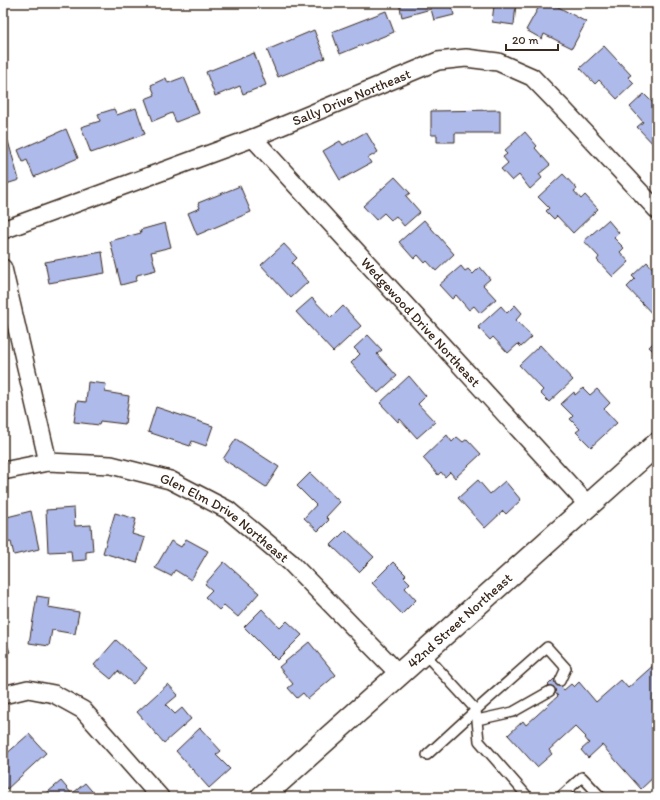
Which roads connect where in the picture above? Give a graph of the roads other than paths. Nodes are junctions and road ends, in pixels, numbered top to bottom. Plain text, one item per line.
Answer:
1 (253, 138) junction
2 (657, 210) edge
3 (3, 230) edge
4 (3, 268) edge
5 (657, 444) edge
6 (48, 462) junction
7 (3, 471) edge
8 (588, 505) junction
9 (424, 652) junction
10 (399, 674) junction
11 (560, 681) dead end
12 (550, 691) dead end
13 (3, 695) edge
14 (476, 710) junction
15 (477, 720) junction
16 (427, 755) dead end
17 (160, 797) edge
18 (262, 797) edge
19 (528, 797) edge
20 (560, 797) edge
21 (601, 797) edge

1 - 2 street, Sally Drive Northeast
1 - 3 street, Sally Drive Northeast
1 - 8 street, Wedgewood Drive Northeast
4 - 6 street
5 - 8 main road, 42nd Street Northeast
6 - 7 street, Glen Elm Drive Northeast
6 - 10 street, Glen Elm Drive Northeast
8 - 9 main road, 42nd Street Northeast
9 - 10 main road, 42nd Street Northeast
9 - 14 lane
10 - 18 main road, 42nd Street Northeast
11 - 14 lane
12 - 15 lane
13 - 17 street
14 - 15 lane
14 - 16 lane
15 - 19 lane
20 - 21 lane

